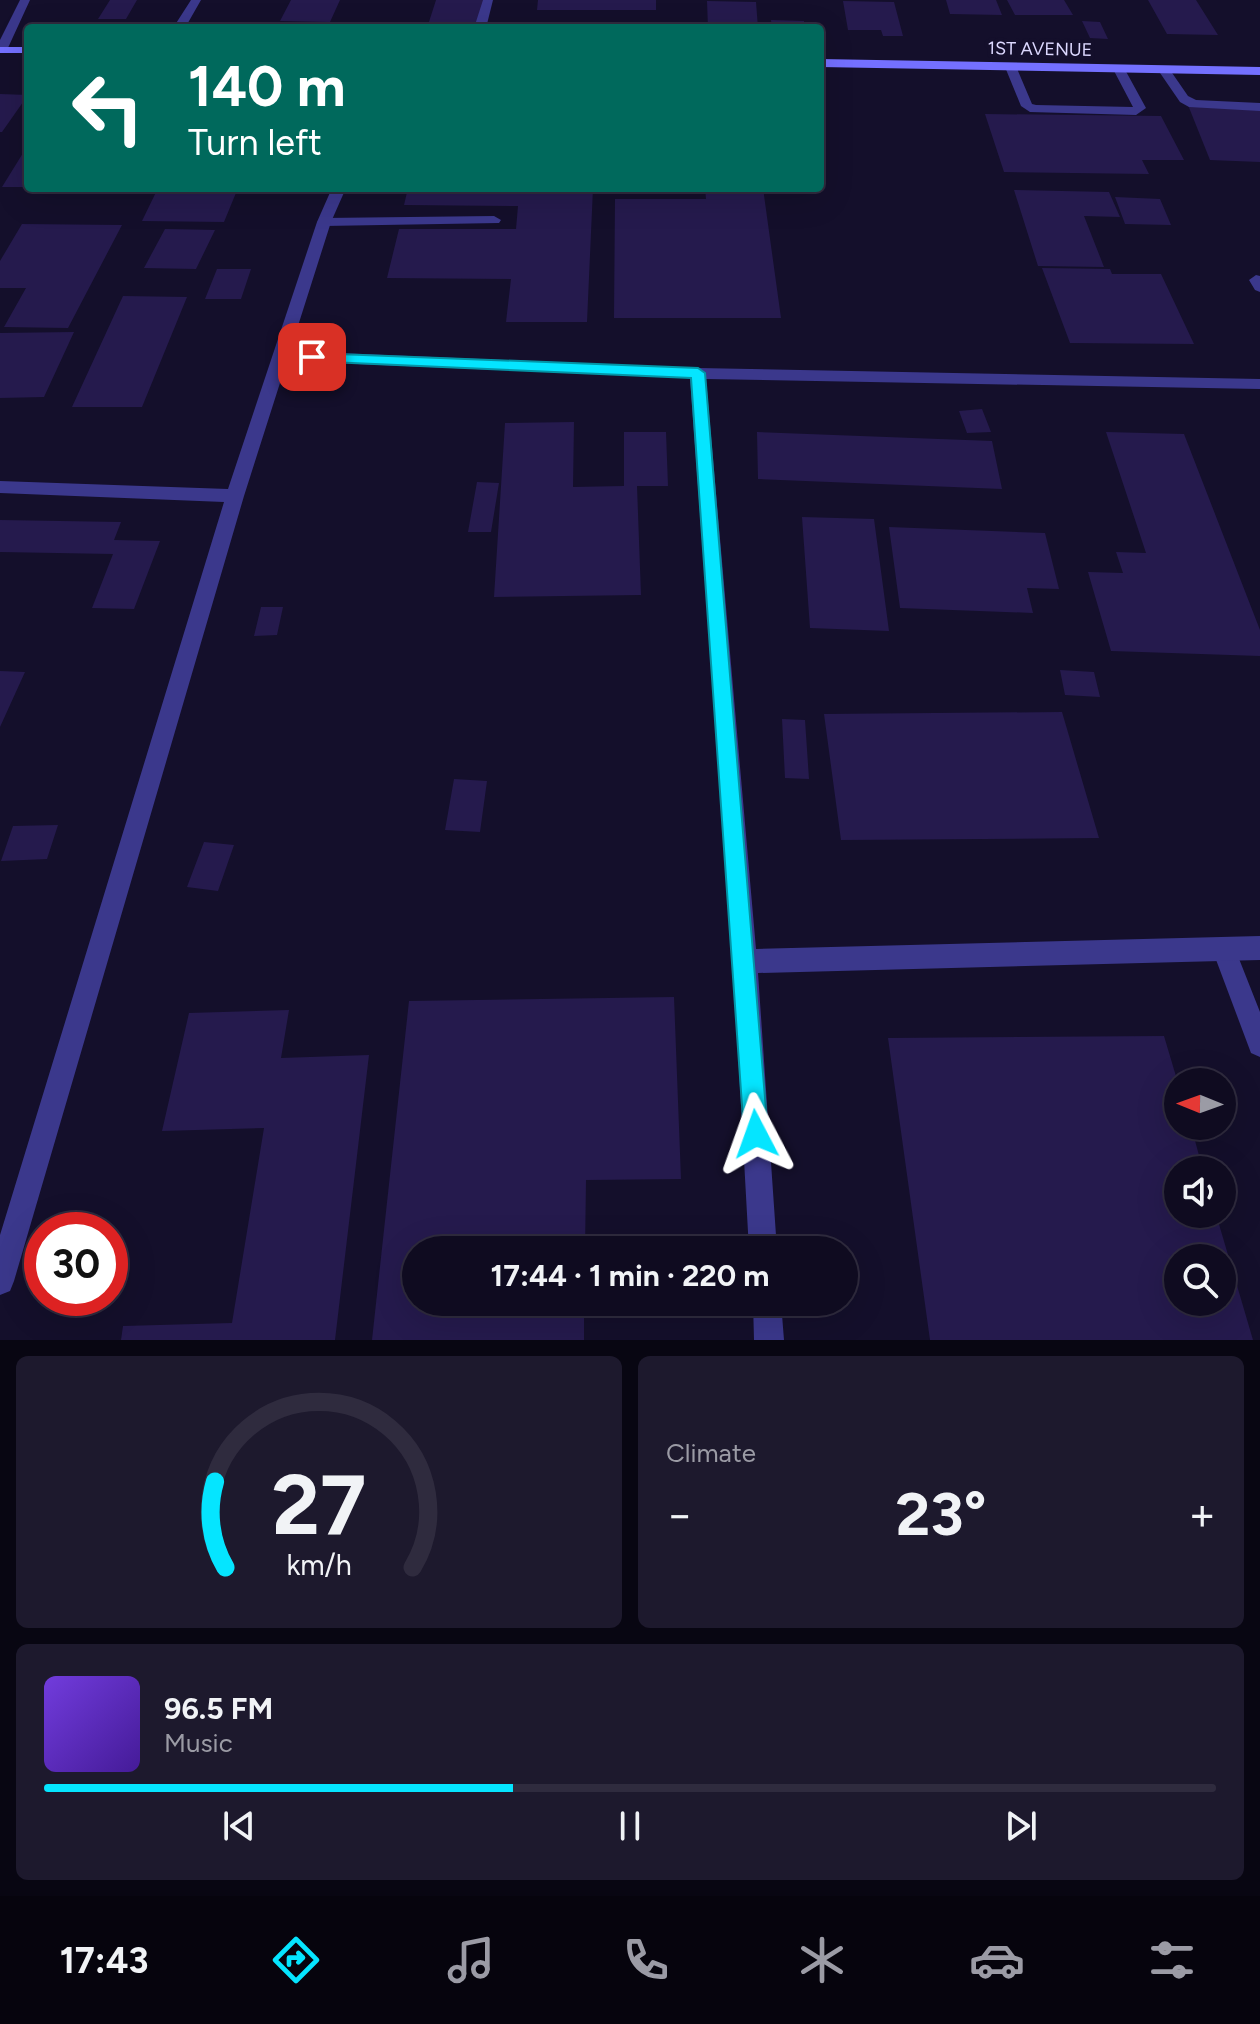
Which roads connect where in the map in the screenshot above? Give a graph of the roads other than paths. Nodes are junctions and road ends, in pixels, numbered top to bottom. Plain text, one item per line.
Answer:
1 (25, 0) edge
2 (196, 0) edge
3 (488, 0) edge
4 (181, 24) edge
5 (481, 24) edge
6 (0, 50) edge
7 (24, 50) edge
8 (824, 63) edge
9 (1011, 67) junction
10 (1119, 69) junction
11 (1164, 70) junction
12 (1260, 71) edge
13 (1260, 107) edge
14 (337, 192) edge
15 (494, 220) dead end
16 (324, 222) junction
17 (282, 356) junction
18 (698, 373) junction
19 (1260, 384) edge
20 (0, 487) edge
21 (235, 496) junction
22 (1260, 948) edge
23 (1224, 949) junction
24 (745, 961) junction
25 (1260, 1044) edge
26 (762, 1236) edge
27 (0, 1281) edge
28 (768, 1316) edge
29 (769, 1340) edge

1 - 6 street
2 - 4 street
3 - 5 street
6 - 7 street
8 - 9 street, 1ST AVENUE
9 - 10 street, 1ST AVENUE
9 - 10 street
10 - 11 street, 1ST AVENUE
11 - 12 street, 1ST AVENUE
11 - 13 street
14 - 16 street
15 - 16 street
16 - 17 street
17 - 18 street
17 - 21 street
18 - 19 street
18 - 24 street
20 - 21 street
21 - 27 street
22 - 23 street
23 - 24 street
23 - 25 street
24 - 26 street
28 - 29 street

